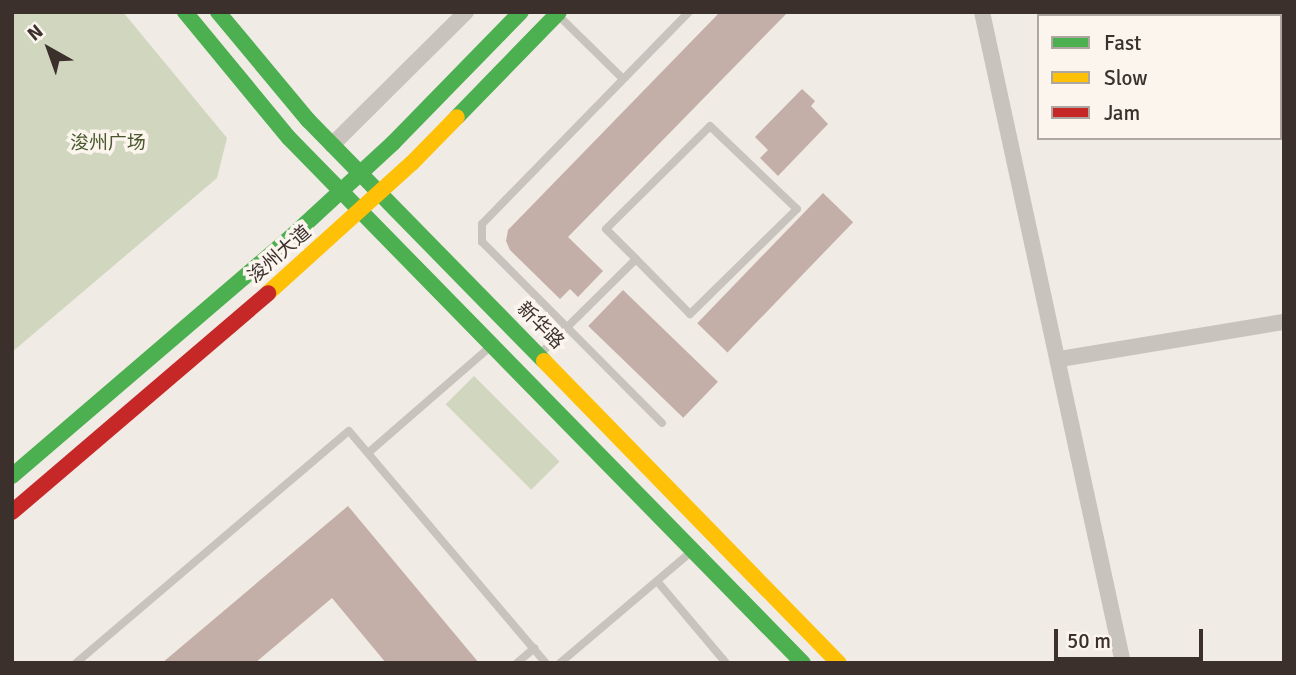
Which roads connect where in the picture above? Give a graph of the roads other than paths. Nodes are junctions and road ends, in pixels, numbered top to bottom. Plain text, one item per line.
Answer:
1 (185, 12) edge
2 (219, 12) edge
3 (466, 12) edge
4 (521, 12) edge
5 (690, 12) edge
6 (982, 12) edge
7 (558, 13) edge
8 (623, 79) junction
9 (332, 145) junction
10 (360, 173) junction
11 (341, 191) junction
12 (379, 193) junction
13 (360, 211) junction
14 (636, 259) junction
15 (1284, 321) edge
16 (567, 327) junction
17 (492, 345) junction
18 (538, 355) junction
19 (1066, 358) dead end
20 (662, 423) dead end
21 (368, 453) junction
22 (12, 476) edge
23 (12, 512) edge
24 (694, 550) junction
25 (657, 581) junction
26 (534, 648) junction
27 (76, 663) edge
28 (517, 663) edge
29 (546, 663) edge
30 (560, 663) edge
31 (726, 663) edge
32 (803, 663) edge
33 (839, 663) edge
34 (1123, 663) edge

1 - 11 main road
2 - 9 main road, 新华路
3 - 9 street
4 - 10 main road, 浚州大道
5 - 8 lane
6 - 34 street
7 - 8 lane
7 - 12 main road, 浚州大道
8 - 16 lane
9 - 10 main road, 新华路
10 - 11 main road, 浚州大道
10 - 12 main road, 新华路
11 - 13 main road
11 - 22 main road, 浚州大道
12 - 13 main road, 浚州大道
12 - 18 main road, 新华路
13 - 17 main road
13 - 23 main road, 浚州大道
14 - 14 lane
14 - 16 lane
15 - 19 street
16 - 18 lane
16 - 20 lane
17 - 21 lane
17 - 24 main road
18 - 33 main road, 新华路
21 - 26 lane
21 - 27 lane
24 - 25 lane
24 - 32 main road
25 - 30 lane
25 - 31 lane
26 - 28 lane
26 - 29 lane

